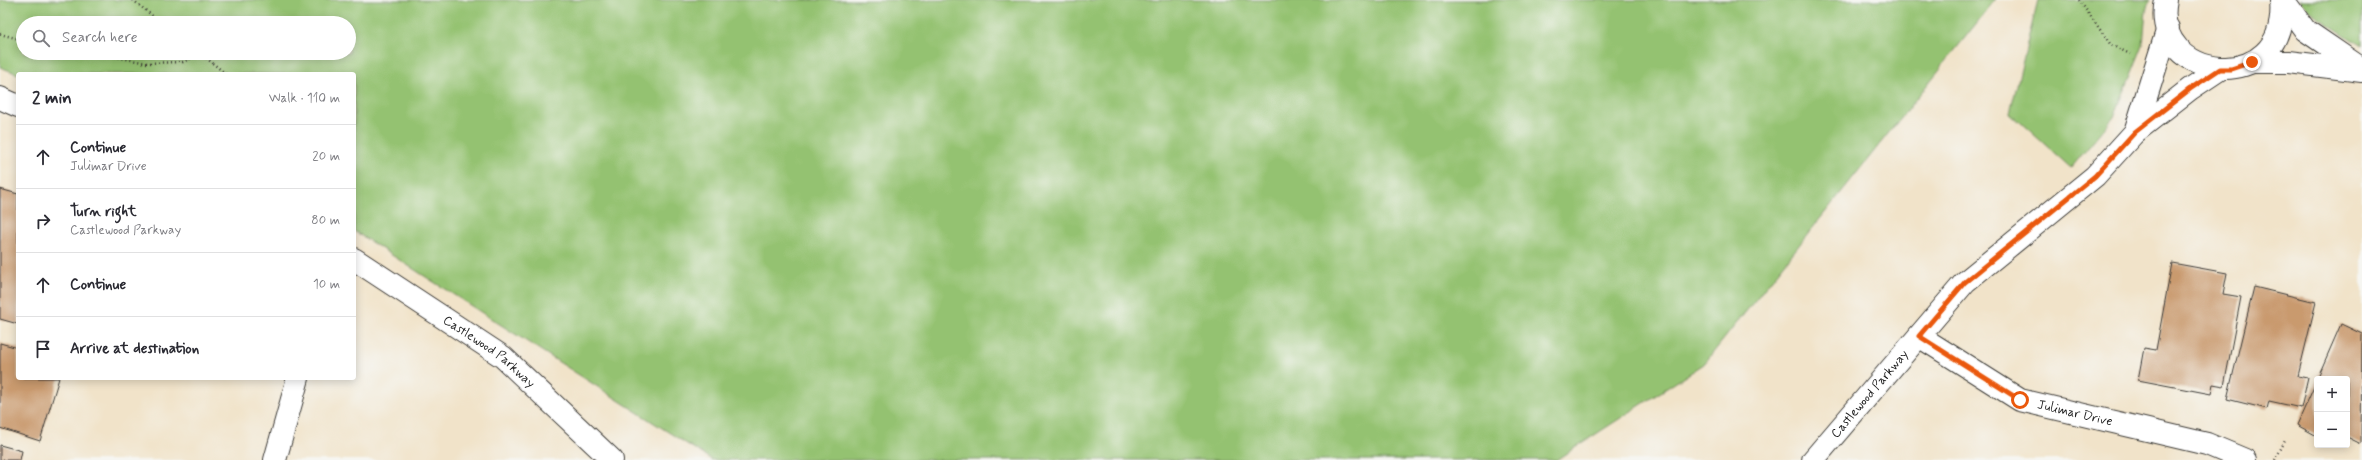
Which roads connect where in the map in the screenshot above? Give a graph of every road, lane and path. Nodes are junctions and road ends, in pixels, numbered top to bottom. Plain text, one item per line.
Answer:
1 (133, 0) edge
2 (2079, 0) edge
3 (2166, 0) edge
4 (2282, 0) edge
5 (153, 16) edge
6 (2168, 28) junction
7 (0, 34) edge
8 (16, 38) edge
9 (2136, 57) dead end
10 (131, 60) edge
11 (187, 60) edge
12 (208, 60) edge
13 (2252, 62) junction
14 (2220, 69) junction
15 (2362, 70) edge
16 (223, 72) edge
17 (0, 98) edge
18 (16, 105) edge
19 (2135, 132) junction
20 (356, 260) edge
21 (1919, 336) junction
22 (297, 380) edge
23 (2286, 439) dead end
24 (275, 460) edge
25 (612, 460) edge
26 (1814, 460) edge
27 (2245, 460) edge
28 (2275, 460) edge

1 - 5 path
2 - 9 path
3 - 6 street
4 - 13 street
4 - 15 street
6 - 14 street
6 - 19 street, Castlewood Parkway
7 - 8 path
10 - 11 path
12 - 16 path
13 - 14 street
13 - 15 street
14 - 19 street, Castlewood Parkway
17 - 18 street
19 - 21 street, Castlewood Parkway
20 - 25 street, Castlewood Parkway
21 - 26 street, Castlewood Parkway
21 - 27 street, Julimar Drive
22 - 24 street
23 - 28 path

